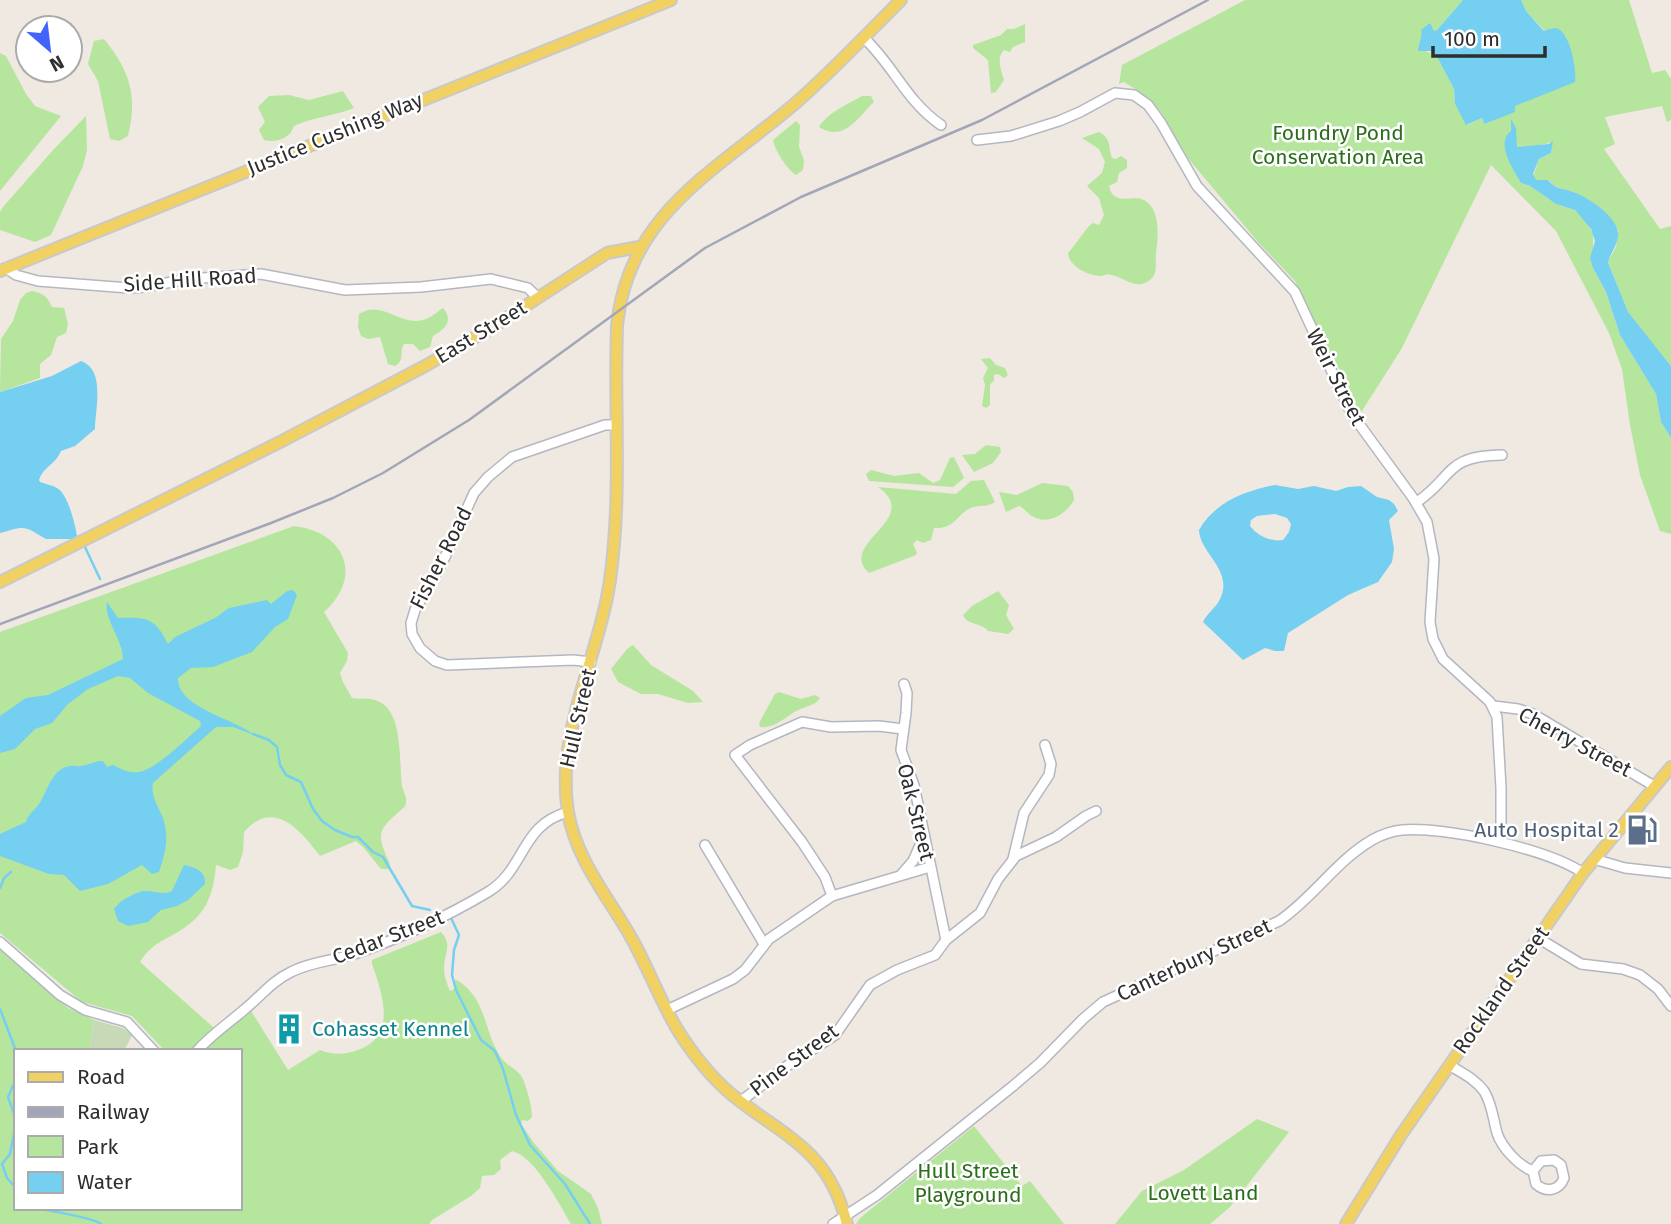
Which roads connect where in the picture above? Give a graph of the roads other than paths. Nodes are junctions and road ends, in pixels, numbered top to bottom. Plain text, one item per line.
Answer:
1 (671, 0) edge
2 (901, 0) edge
3 (864, 38) junction
4 (941, 125) dead end
5 (977, 140) dead end
6 (639, 247) junction
7 (607, 253) junction
8 (631, 265) junction
9 (3, 269) edge
10 (538, 298) junction
11 (616, 425) junction
12 (1502, 455) dead end
13 (1417, 502) junction
14 (0, 582) edge
15 (591, 663) junction
16 (904, 684) dead end
17 (1494, 706) junction
18 (903, 729) junction
19 (1045, 745) dead end
20 (1671, 767) edge
21 (1654, 786) junction
22 (1096, 811) dead end
23 (568, 812) junction
24 (924, 834) junction
25 (1498, 841) junction
26 (705, 845) dead end
27 (1013, 859) junction
28 (1594, 859) junction
29 (930, 867) junction
30 (1583, 873) junction
31 (1671, 873) edge
32 (900, 876) junction
33 (832, 896) junction
34 (1538, 938) junction
35 (946, 940) junction
36 (0, 942) edge
37 (764, 944) junction
38 (1671, 1006) edge
39 (667, 1010) junction
40 (152, 1049) edge
41 (199, 1049) edge
42 (1449, 1065) junction
43 (741, 1101) junction
44 (1533, 1171) dead end
45 (846, 1220) edge
46 (833, 1224) edge
47 (1346, 1224) edge

1 - 9 main road, Justice Cushing Way
2 - 3 main road
3 - 4 street
3 - 6 main road
5 - 13 street, Weir Street
6 - 7 main road, East Street
6 - 8 main road, Hull Street
7 - 8 main road
7 - 10 main road, East Street
8 - 11 main road, Hull Street
9 - 10 street, Side Hill Road
10 - 14 main road, East Street
11 - 15 main road, Hull Street
11 - 15 street, Fisher Road
12 - 13 street
13 - 17 street, Weir Street
15 - 23 main road, Hull Street
16 - 18 street, Oak Street
17 - 21 street, Cherry Street
17 - 25 street
18 - 24 street, Oak Street
18 - 33 street
19 - 27 street
20 - 21 main road, Rockland Street
21 - 28 main road, Rockland Street
22 - 27 street, Pine Street
23 - 39 main road, Hull Street
23 - 41 street, Cedar Street
24 - 29 street, Oak Street
24 - 32 street
25 - 30 street, Canterbury Street
25 - 45 street, Canterbury Street
26 - 37 street
27 - 35 street, Pine Street
28 - 30 main road, Rockland Street
28 - 31 street
29 - 32 street
29 - 35 street, Oak Street
30 - 34 main road, Rockland Street
32 - 33 street
33 - 37 street
34 - 38 street
34 - 42 main road, Rockland Street
35 - 43 street, Pine Street
36 - 40 street
37 - 39 street
39 - 43 main road, Hull Street
42 - 44 street
42 - 47 main road, Rockland Street
43 - 45 main road, Hull Street
45 - 46 street, Canterbury Street

